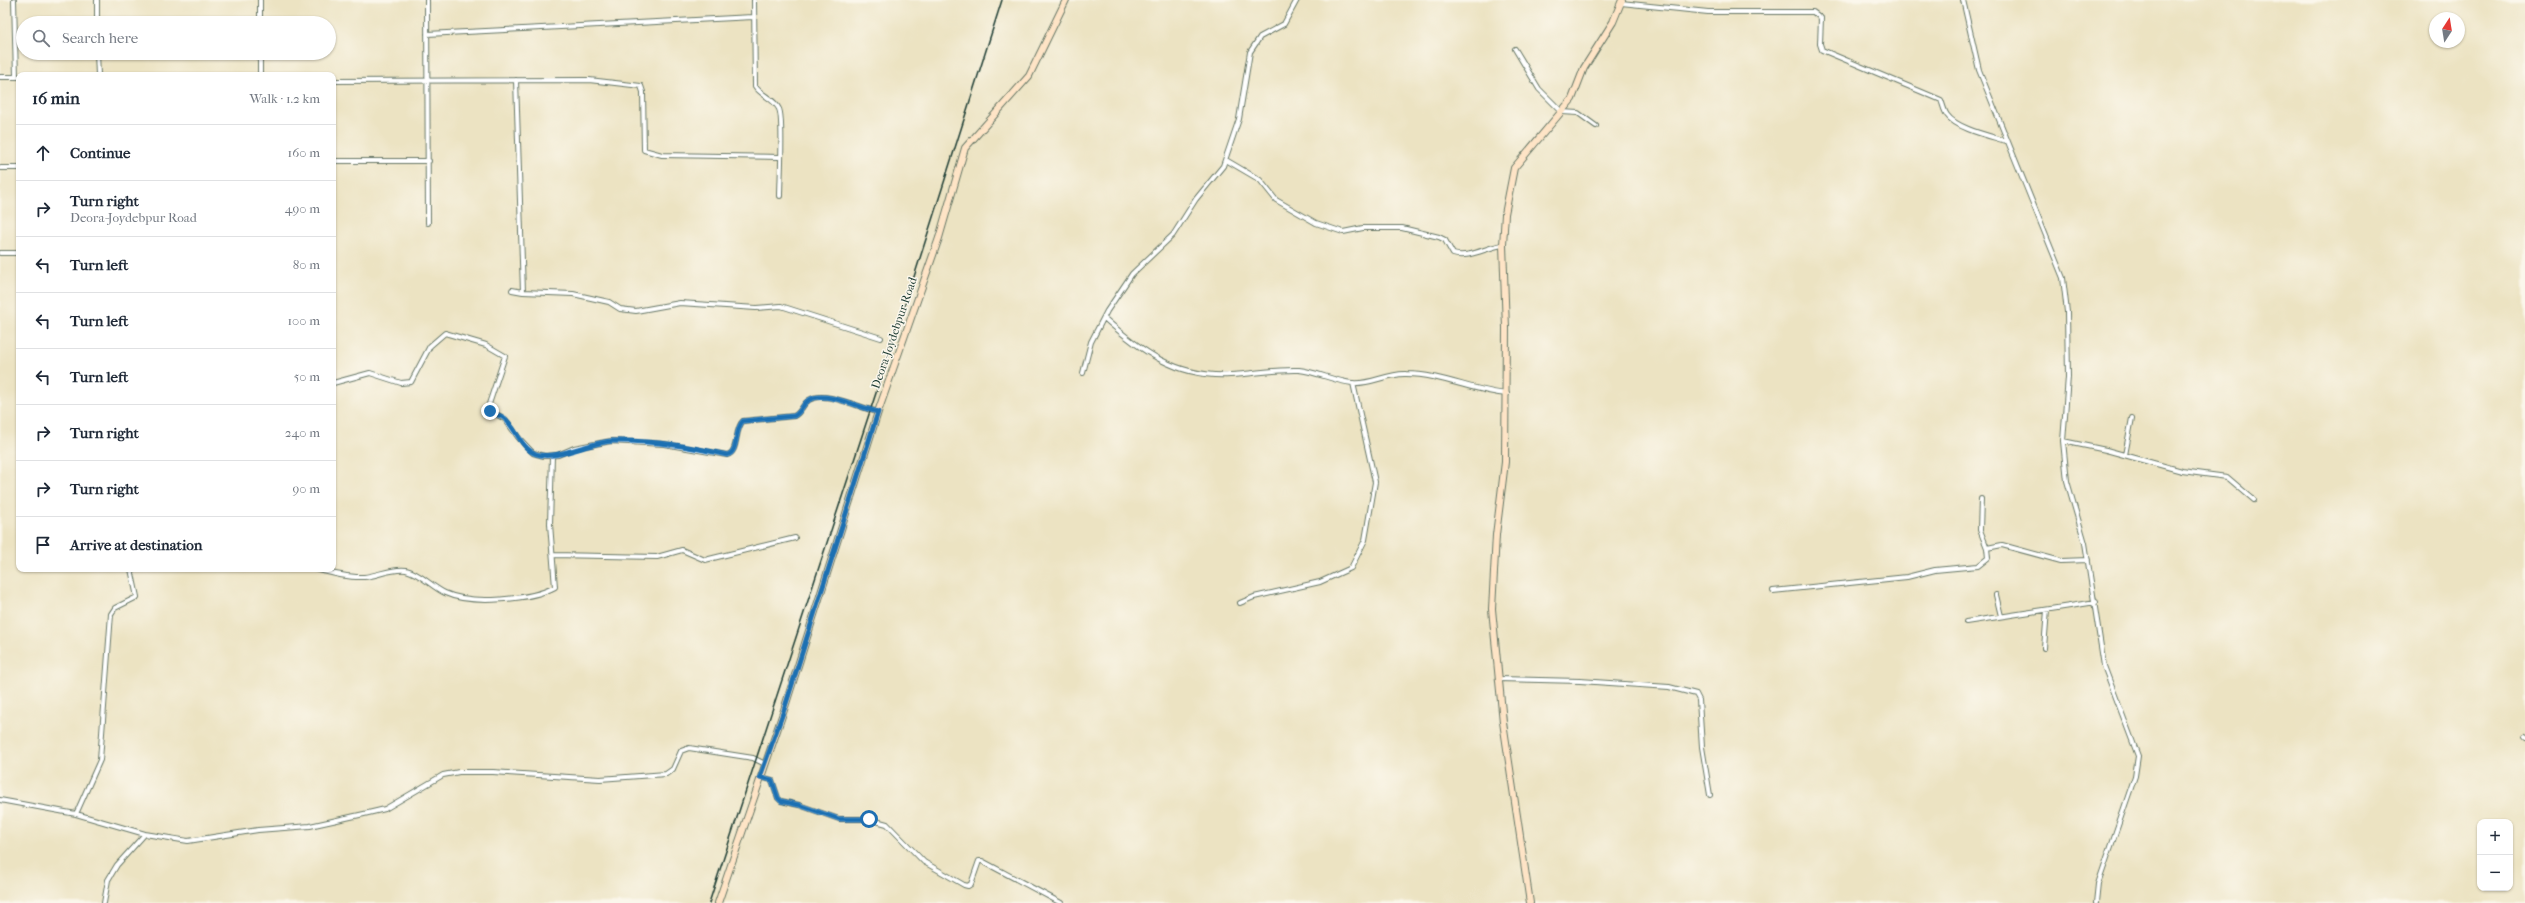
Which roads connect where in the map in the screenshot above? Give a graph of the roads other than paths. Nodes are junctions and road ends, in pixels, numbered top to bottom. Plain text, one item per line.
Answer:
1 (14, 0) edge
2 (97, 0) edge
3 (260, 0) edge
4 (427, 0) edge
5 (754, 0) edge
6 (1066, 0) edge
7 (1297, 0) edge
8 (1963, 0) edge
9 (1621, 2) edge
10 (97, 16) edge
11 (260, 16) edge
12 (753, 17) junction
13 (427, 34) junction
14 (1515, 49) dead end
15 (16, 51) edge
16 (16, 60) edge
17 (97, 60) edge
18 (260, 60) edge
19 (17, 72) edge
20 (98, 72) edge
21 (260, 72) edge
22 (0, 77) edge
23 (16, 77) edge
24 (428, 80) junction
25 (516, 80) junction
26 (336, 81) edge
27 (1562, 112) junction
28 (1596, 126) dead end
29 (2006, 141) junction
30 (779, 157) junction
31 (1226, 160) junction
32 (336, 161) edge
33 (428, 161) junction
34 (0, 168) edge
35 (16, 168) edge
36 (780, 196) dead end
37 (428, 223) dead end
38 (1503, 245) junction
39 (0, 253) edge
40 (16, 253) edge
41 (512, 290) dead end
42 (523, 292) junction
43 (1104, 318) junction
44 (881, 338) dead end
45 (1083, 373) dead end
46 (336, 382) edge
47 (1353, 383) junction
48 (1507, 394) junction
49 (878, 412) junction
50 (2132, 418) dead end
51 (2063, 441) junction
52 (2125, 455) junction
53 (552, 456) junction
54 (1981, 499) dead end
55 (2254, 500) dead end
56 (795, 538) dead end
57 (1987, 548) junction
58 (553, 555) junction
59 (2088, 560) junction
60 (132, 572) edge
61 (334, 572) edge
62 (1773, 591) dead end
63 (1996, 594) dead end
64 (2096, 602) junction
65 (1240, 603) dead end
66 (2047, 610) junction
67 (2001, 616) junction
68 (1966, 622) dead end
69 (2044, 648) dead end
70 (1498, 679) junction
71 (765, 764) junction
72 (760, 777) junction
73 (1710, 795) dead end
74 (0, 800) edge
75 (76, 814) junction
76 (145, 834) junction
77 (104, 903) edge
78 (718, 903) edge
79 (1061, 903) edge
80 (1530, 903) edge
81 (2096, 903) edge

1 - 15 street
2 - 10 street
3 - 11 street
4 - 13 street
5 - 12 street
6 - 49 street, Deora-Joydebpur Road
7 - 31 street
8 - 29 street
9 - 27 street
9 - 29 street
12 - 13 street
12 - 30 street
13 - 24 street
14 - 27 street
16 - 19 street
17 - 20 street
18 - 21 street
22 - 23 street
24 - 25 street
24 - 26 street
24 - 33 street
25 - 30 street
25 - 42 street
27 - 28 street
27 - 38 street
29 - 51 street
30 - 36 street
31 - 38 street
31 - 43 street
32 - 33 street
33 - 37 street
34 - 35 street
38 - 48 street
39 - 40 street
41 - 42 street
42 - 44 street
43 - 45 street
43 - 47 street
46 - 53 street
47 - 48 street
47 - 65 street
48 - 70 street
49 - 53 street
49 - 71 street, Deora-Joydebpur Road
50 - 52 street
51 - 52 street
51 - 59 street
52 - 55 street
53 - 58 street
54 - 57 street
56 - 58 street
57 - 59 street
57 - 62 street
58 - 61 street
59 - 64 street
60 - 75 street
63 - 67 street
64 - 66 street
64 - 81 street
66 - 67 street
66 - 69 street
67 - 68 street
70 - 73 street
70 - 80 street
71 - 72 street, Deora-Joydebpur Road
71 - 76 street
72 - 78 street, Deora-Joydebpur Road
72 - 79 street
74 - 75 street
75 - 76 street
76 - 77 street

